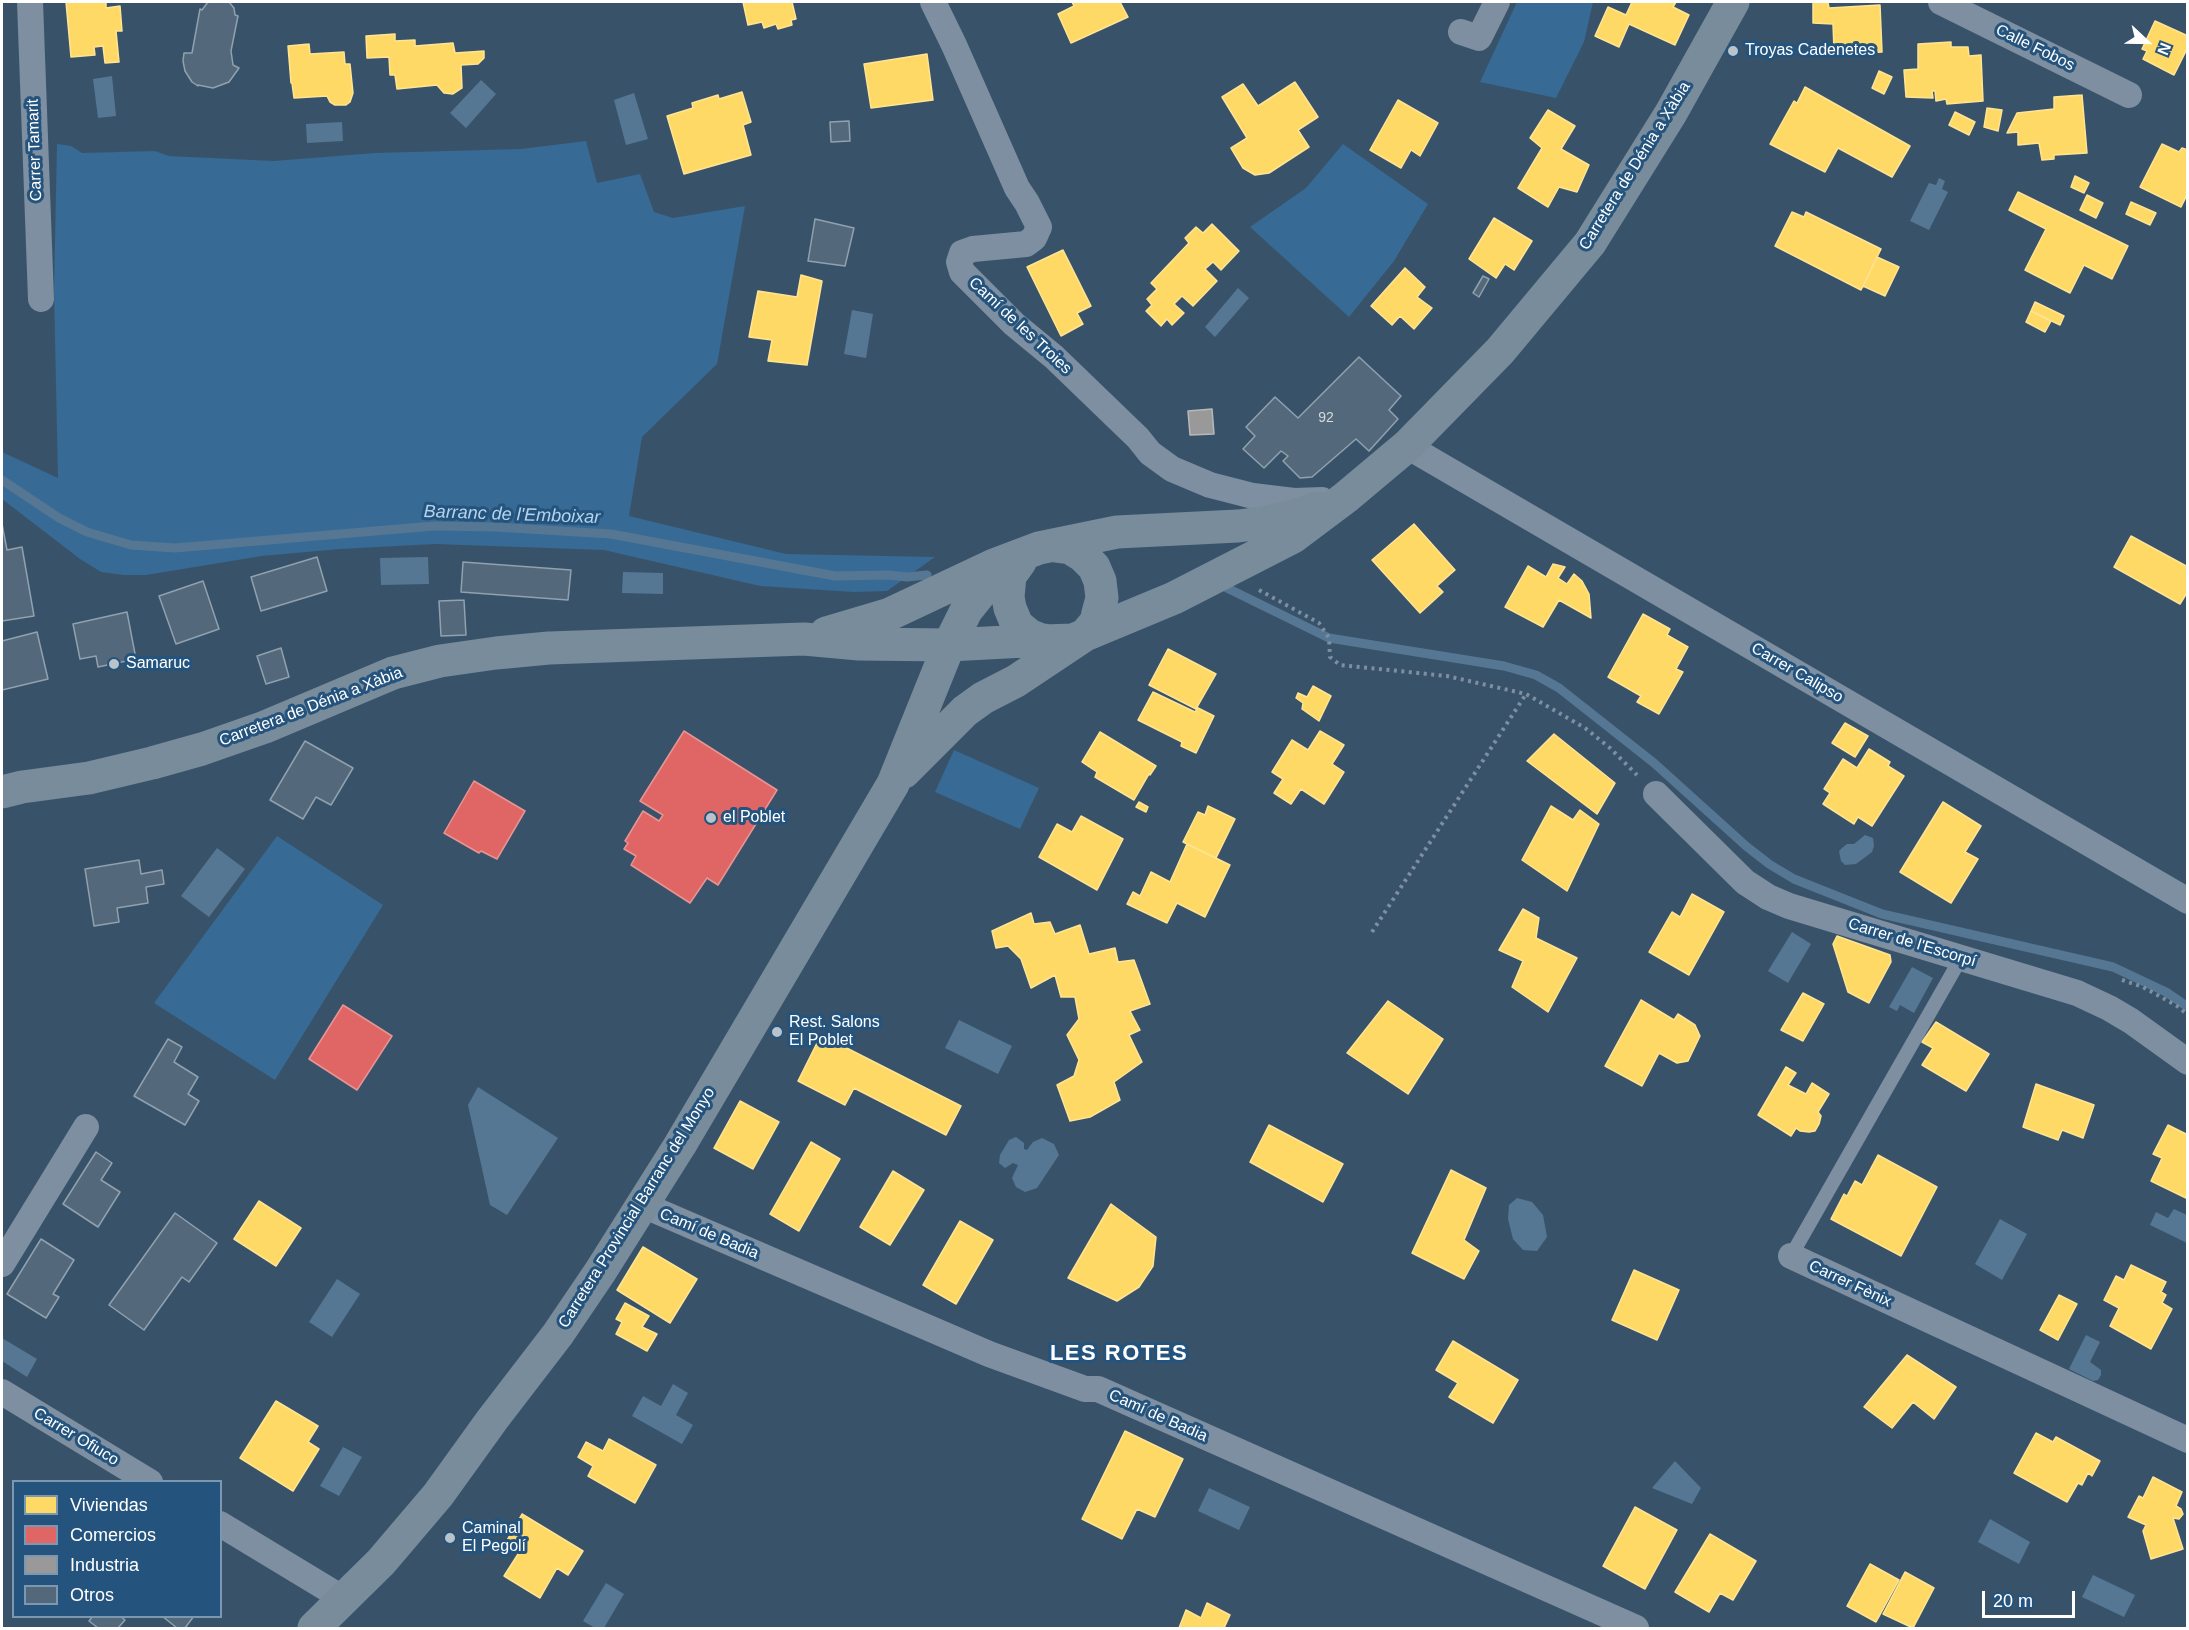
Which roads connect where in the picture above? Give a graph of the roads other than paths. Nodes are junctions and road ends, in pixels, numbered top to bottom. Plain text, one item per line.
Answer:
1 (30, 2) edge
2 (933, 2) edge
3 (1497, 2) edge
4 (1733, 2) edge
5 (1941, 2) edge
6 (1461, 32) dead end
7 (2129, 95) dead end
8 (41, 299) dead end
9 (1407, 446) junction
10 (1351, 493) junction
11 (1043, 548) junction
12 (1002, 571) junction
13 (1085, 635) junction
14 (804, 639) junction
15 (1044, 640) junction
16 (949, 645) junction
17 (893, 784) junction
18 (2, 792) edge
19 (1656, 794) road end
20 (2187, 901) edge
21 (1961, 958) junction
22 (2187, 1062) edge
23 (86, 1127) dead end
24 (642, 1205) junction
25 (1791, 1256) joint
26 (2, 1264) edge
27 (2, 1392) edge
28 (2187, 1440) edge
29 (147, 1480) edge
30 (222, 1525) edge
31 (344, 1599) junction
32 (314, 1629) edge
33 (1635, 1629) edge

1 - 8 street, Carrer Tamarit
2 - 10 street, Camí de les Troies
3 - 6 street
4 - 9 street, Carretera de Dénia a Xàbia
5 - 7 street, Calle Fobos
9 - 10 street, Carretera de Dénia a Xàbia
9 - 20 street, Carrer Calipso
10 - 11 street, Carretera de Dénia a Xàbia
10 - 13 street, Carretera de Dénia a Xàbia
11 - 12 street
11 - 13 street
12 - 14 street, Carretera de Dénia a Xàbia
12 - 15 street
12 - 16 street, Carretera Provincial Barranc del Monyo
13 - 15 street
13 - 17 street, Carretera Provincial Barranc del Monyo
14 - 16 street, Carretera de Dénia a Xàbia
14 - 18 street, Carretera de Dénia a Xàbia
15 - 16 street, Carretera de Dénia a Xàbia
16 - 17 street, Carretera Provincial Barranc del Monyo
17 - 24 street, Carretera Provincial Barranc del Monyo
19 - 21 street, Carrer de l'Escorpí
21 - 22 street, Carrer de l'Escorpí
21 - 25 lane, Carrer Fènix
23 - 26 street
24 - 31 street, Carretera Provincial Barranc del Monyo
24 - 33 street, Camí de Badia
25 - 28 street, Carrer Fènix
27 - 29 street, Carrer Ofiuco
30 - 31 street
31 - 32 street, Carretera Provincial Barranc del Monyo

